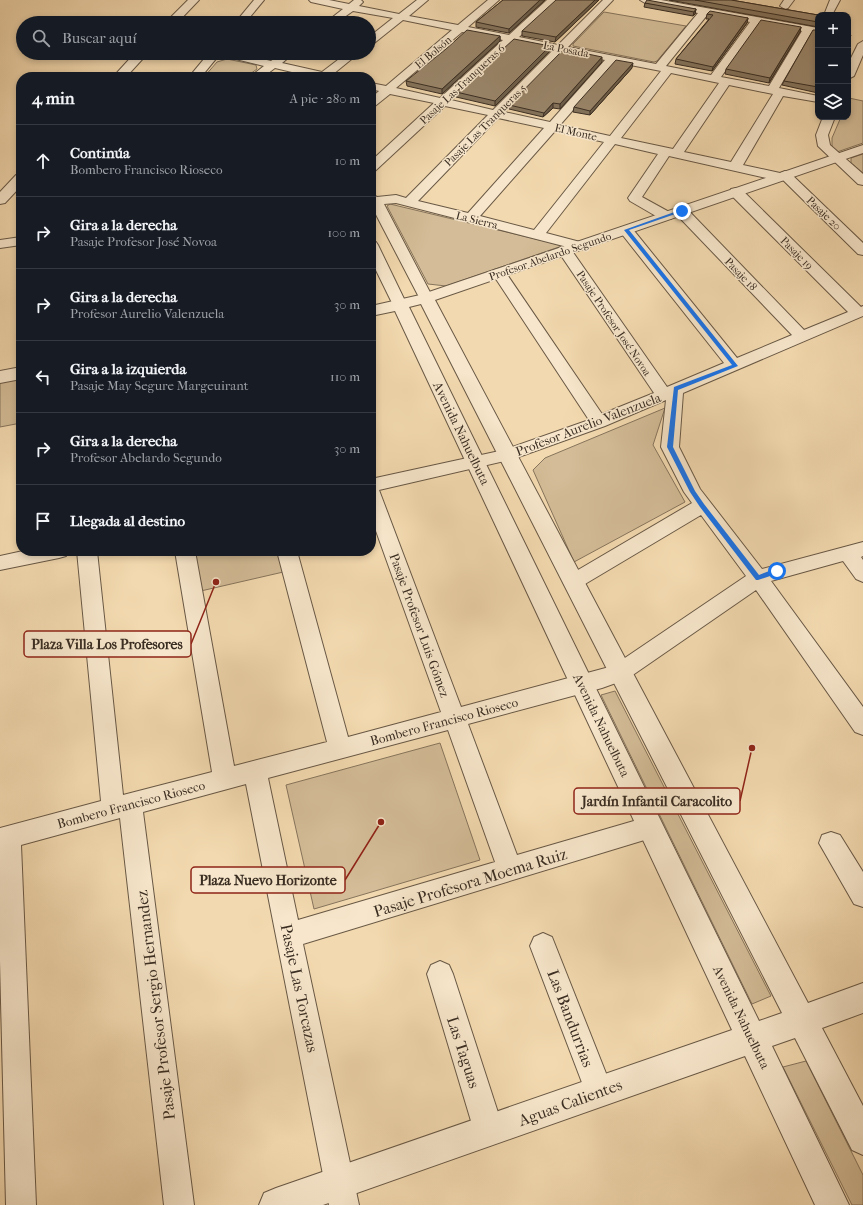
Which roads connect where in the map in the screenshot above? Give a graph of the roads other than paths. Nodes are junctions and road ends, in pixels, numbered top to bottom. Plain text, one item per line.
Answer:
1 (194, 0) edge
2 (259, 0) edge
3 (314, 0) edge
4 (362, 0) edge
5 (423, 0) edge
6 (494, 0) edge
7 (553, 0) edge
8 (608, 0) edge
9 (646, 0) edge
10 (835, 0) edge
11 (352, 7) junction
12 (705, 11) junction
13 (829, 12) edge
14 (178, 16) edge
15 (246, 16) edge
16 (340, 16) edge
17 (401, 17) junction
18 (756, 20) junction
19 (460, 28) junction
20 (813, 30) edge
21 (376, 37) edge
22 (512, 39) junction
23 (860, 40) edge
24 (561, 48) junction
25 (613, 58) junction
26 (135, 60) edge
27 (209, 60) edge
28 (252, 60) edge
29 (280, 60) edge
30 (346, 60) edge
31 (859, 62) edge
32 (273, 65) junction
33 (664, 68) junction
34 (124, 72) edge
35 (198, 72) edge
36 (263, 72) edge
37 (303, 72) edge
38 (331, 72) edge
39 (851, 77) edge
40 (720, 80) junction
41 (376, 87) edge
42 (387, 90) junction
43 (776, 90) junction
44 (815, 98) edge
45 (376, 100) edge
46 (442, 102) junction
47 (496, 114) junction
48 (828, 120) edge
49 (552, 127) junction
50 (612, 140) junction
51 (863, 149) edge
52 (670, 153) junction
53 (836, 158) junction
54 (376, 163) edge
55 (734, 167) junction
56 (783, 176) junction
57 (863, 181) edge
58 (16, 183) edge
59 (736, 192) junction
60 (0, 200) edge
61 (376, 200) edge
62 (409, 202) junction
63 (376, 206) edge
64 (682, 211) junction
65 (666, 216) junction
66 (471, 218) junction
67 (626, 230) junction
68 (537, 235) junction
69 (16, 242) edge
70 (0, 244) edge
71 (579, 246) junction
72 (565, 251) junction
73 (863, 251) edge
74 (376, 256) edge
75 (499, 273) junction
76 (426, 298) junction
77 (400, 306) junction
78 (376, 309) edge
79 (861, 312) edge
80 (802, 337) junction
81 (735, 366) junction
82 (16, 374) edge
83 (0, 376) edge
84 (670, 392) junction
85 (599, 422) junction
86 (507, 455) junction
87 (476, 463) junction
88 (376, 484) edge
89 (376, 506) edge
90 (702, 506) junction
91 (855, 551) edge
92 (34, 556) edge
93 (88, 556) edge
94 (186, 556) edge
95 (288, 556) edge
96 (0, 563) edge
97 (863, 574) edge
98 (758, 578) junction
99 (573, 582) junction
100 (620, 673) junction
101 (582, 684) junction
102 (454, 718) junction
103 (863, 725) edge
104 (340, 749) junction
105 (255, 771) junction
106 (225, 779) junction
107 (122, 807) junction
108 (651, 827) junction
109 (5, 837) edge
110 (831, 843) dead end
111 (510, 869) junction
112 (863, 895) edge
113 (289, 936) junction
114 (544, 946) dead end
115 (440, 974) dead end
116 (863, 998) edge
117 (802, 1021) junction
118 (752, 1038) junction
119 (599, 1091) junction
120 (489, 1131) junction
121 (863, 1139) edge
122 (342, 1194) edge
123 (828, 1204) edge
124 (21, 1205) edge
125 (179, 1205) edge
126 (276, 1205) edge

1 - 14 street
2 - 15 street
3 - 11 street, La Posada
4 - 11 street
5 - 17 street
6 - 19 street, El Bolsón
7 - 22 street, Pasaje Las Tranqueras 6
8 - 24 street, Pasaje Las Tranqueras 5
9 - 12 street
10 - 13 street
11 - 16 street
11 - 17 street, La Posada
12 - 18 street
12 - 33 street
17 - 19 street, La Posada
17 - 21 street
18 - 20 street
18 - 40 street
19 - 22 street, La Posada
19 - 42 street, El Bolsón
20 - 43 street
22 - 24 street, La Posada
22 - 46 street, Pasaje Las Tranqueras 6
23 - 31 street
24 - 25 street, La Posada
24 - 47 street, Pasaje Las Tranqueras 5
25 - 33 street, La Posada
25 - 49 street
26 - 34 street
27 - 35 street
28 - 32 street
29 - 32 street
30 - 38 street
31 - 39 street
32 - 36 street
32 - 37 street
33 - 40 street, La Posada
33 - 50 street
40 - 43 street, La Posada
40 - 52 street
41 - 42 street, El Monte
42 - 45 street, El Bolsón
42 - 46 street, El Monte
43 - 44 street, La Posada
43 - 55 street
46 - 47 street, El Monte
46 - 54 street, Pasaje Las Tranqueras 6
47 - 49 street, El Monte
47 - 62 street, Pasaje Las Tranqueras 5
48 - 53 street
49 - 50 street, El Monte
49 - 66 street
50 - 52 street, El Monte
50 - 68 street
51 - 53 street, Profesor Abelardo Segundo
52 - 55 street, El Monte
52 - 65 street
53 - 56 street, Profesor Abelardo Segundo
53 - 57 street
55 - 56 street, El Monte
56 - 59 street, Profesor Abelardo Segundo
56 - 73 street, Pasaje 20
58 - 60 street
59 - 64 street, Profesor Abelardo Segundo
59 - 79 street, Pasaje 19
61 - 62 street, La Sierra
62 - 66 street, La Sierra
63 - 76 street
64 - 65 street, Profesor Abelardo Segundo
64 - 80 street, Pasaje 18
65 - 67 street, Profesor Abelardo Segundo
66 - 68 street, La Sierra
67 - 71 street, Profesor Abelardo Segundo
67 - 81 street
68 - 71 street, La Sierra
69 - 70 street
71 - 72 street, Profesor Abelardo Segundo
72 - 75 street, Profesor Abelardo Segundo
72 - 84 street, Pasaje Profesor José Novoa
74 - 77 street, Avenida Nahuelbuta
75 - 76 street, Profesor Abelardo Segundo
75 - 85 street
76 - 77 street, Profesor Abelardo Segundo
76 - 86 street
77 - 78 street, Profesor Abelardo Segundo
77 - 87 street, Avenida Nahuelbuta
79 - 80 street, Profesor Aurelio Valenzuela
80 - 81 street, Profesor Aurelio Valenzuela
81 - 84 street, Profesor Aurelio Valenzuela
82 - 83 street
84 - 85 street, Profesor Aurelio Valenzuela
84 - 90 street
85 - 86 street, Profesor Aurelio Valenzuela
86 - 87 street, Profesor Aurelio Valenzuela
86 - 99 street
87 - 88 street, Profesor Aurelio Valenzuela
87 - 101 street, Avenida Nahuelbuta
89 - 102 street, Pasaje Profesor Luis Gómez
90 - 98 street
90 - 99 street
91 - 97 street
91 - 98 street, Bombero Francisco Rioseco
92 - 96 street
93 - 107 street, Pasaje Profesor Sergio Hernandez
94 - 106 street
95 - 104 street
98 - 100 street, Bombero Francisco Rioseco
98 - 103 street
99 - 100 street
100 - 101 street, Bombero Francisco Rioseco
100 - 117 street
101 - 102 street, Bombero Francisco Rioseco
101 - 108 street, Avenida Nahuelbuta
102 - 104 street, Bombero Francisco Rioseco
102 - 111 street, Pasaje Profesor Luis Gómez
104 - 105 street, Bombero Francisco Rioseco
105 - 106 street, Bombero Francisco Rioseco
105 - 113 street, Pasaje Las Torcazas
106 - 107 street, Bombero Francisco Rioseco
107 - 109 street, Bombero Francisco Rioseco
107 - 125 street, Pasaje Profesor Sergio Hernandez
108 - 111 street, Pasaje Profesora Moema Ruiz
108 - 118 street, Avenida Nahuelbuta
109 - 124 street
110 - 112 street
111 - 113 street, Pasaje Profesora Moema Ruiz
113 - 122 street, Pasaje Las Torcazas
114 - 119 street, Las Bandurrias
115 - 120 street, Las Taguas
116 - 117 street, Aguas Calientes
117 - 118 street, Aguas Calientes
117 - 121 street
118 - 119 street, Aguas Calientes
118 - 123 street, Avenida Nahuelbuta
119 - 120 street, Aguas Calientes
120 - 122 street, Aguas Calientes
122 - 126 street, Aguas Calientes

